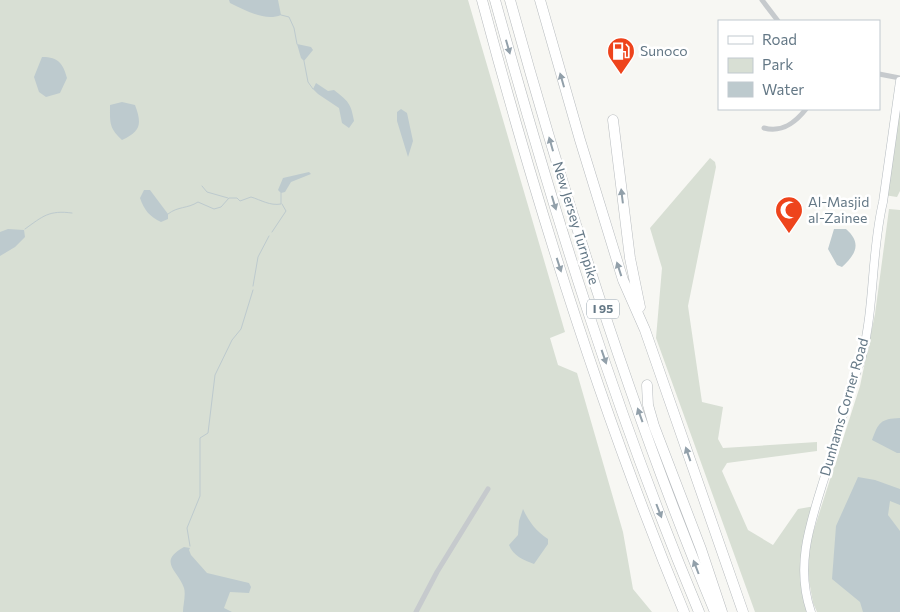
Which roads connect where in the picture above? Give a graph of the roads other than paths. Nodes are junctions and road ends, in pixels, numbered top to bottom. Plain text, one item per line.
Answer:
1 (482, 0) edge
2 (495, 0) edge
3 (510, 0) edge
4 (540, 0) edge
5 (762, 0) edge
6 (777, 20) edge
7 (880, 74) edge
8 (900, 80) edge
9 (805, 110) edge
10 (613, 120) dead end
11 (764, 128) dead end
12 (645, 330) junction
13 (647, 385) dead end
14 (488, 489) dead end
15 (416, 612) edge
16 (684, 612) edge
17 (699, 612) edge
18 (715, 612) edge
19 (722, 612) edge
20 (744, 612) edge
21 (811, 612) edge

1 -> 16 highway, New Jersey Turnpike / I 95
2 -> 17 highway, New Jersey Turnpike / I 95
18 -> 3 highway, New Jersey Turnpike / I 95
12 -> 4 highway, New Jersey Turnpike / I 95
5 - 6 street
7 - 8 street
8 - 21 street, Dunhams Corner Road
9 - 11 street
12 -> 10 highway
20 -> 12 highway, New Jersey Turnpike / I 95
13 - 19 highway
14 - 15 street

